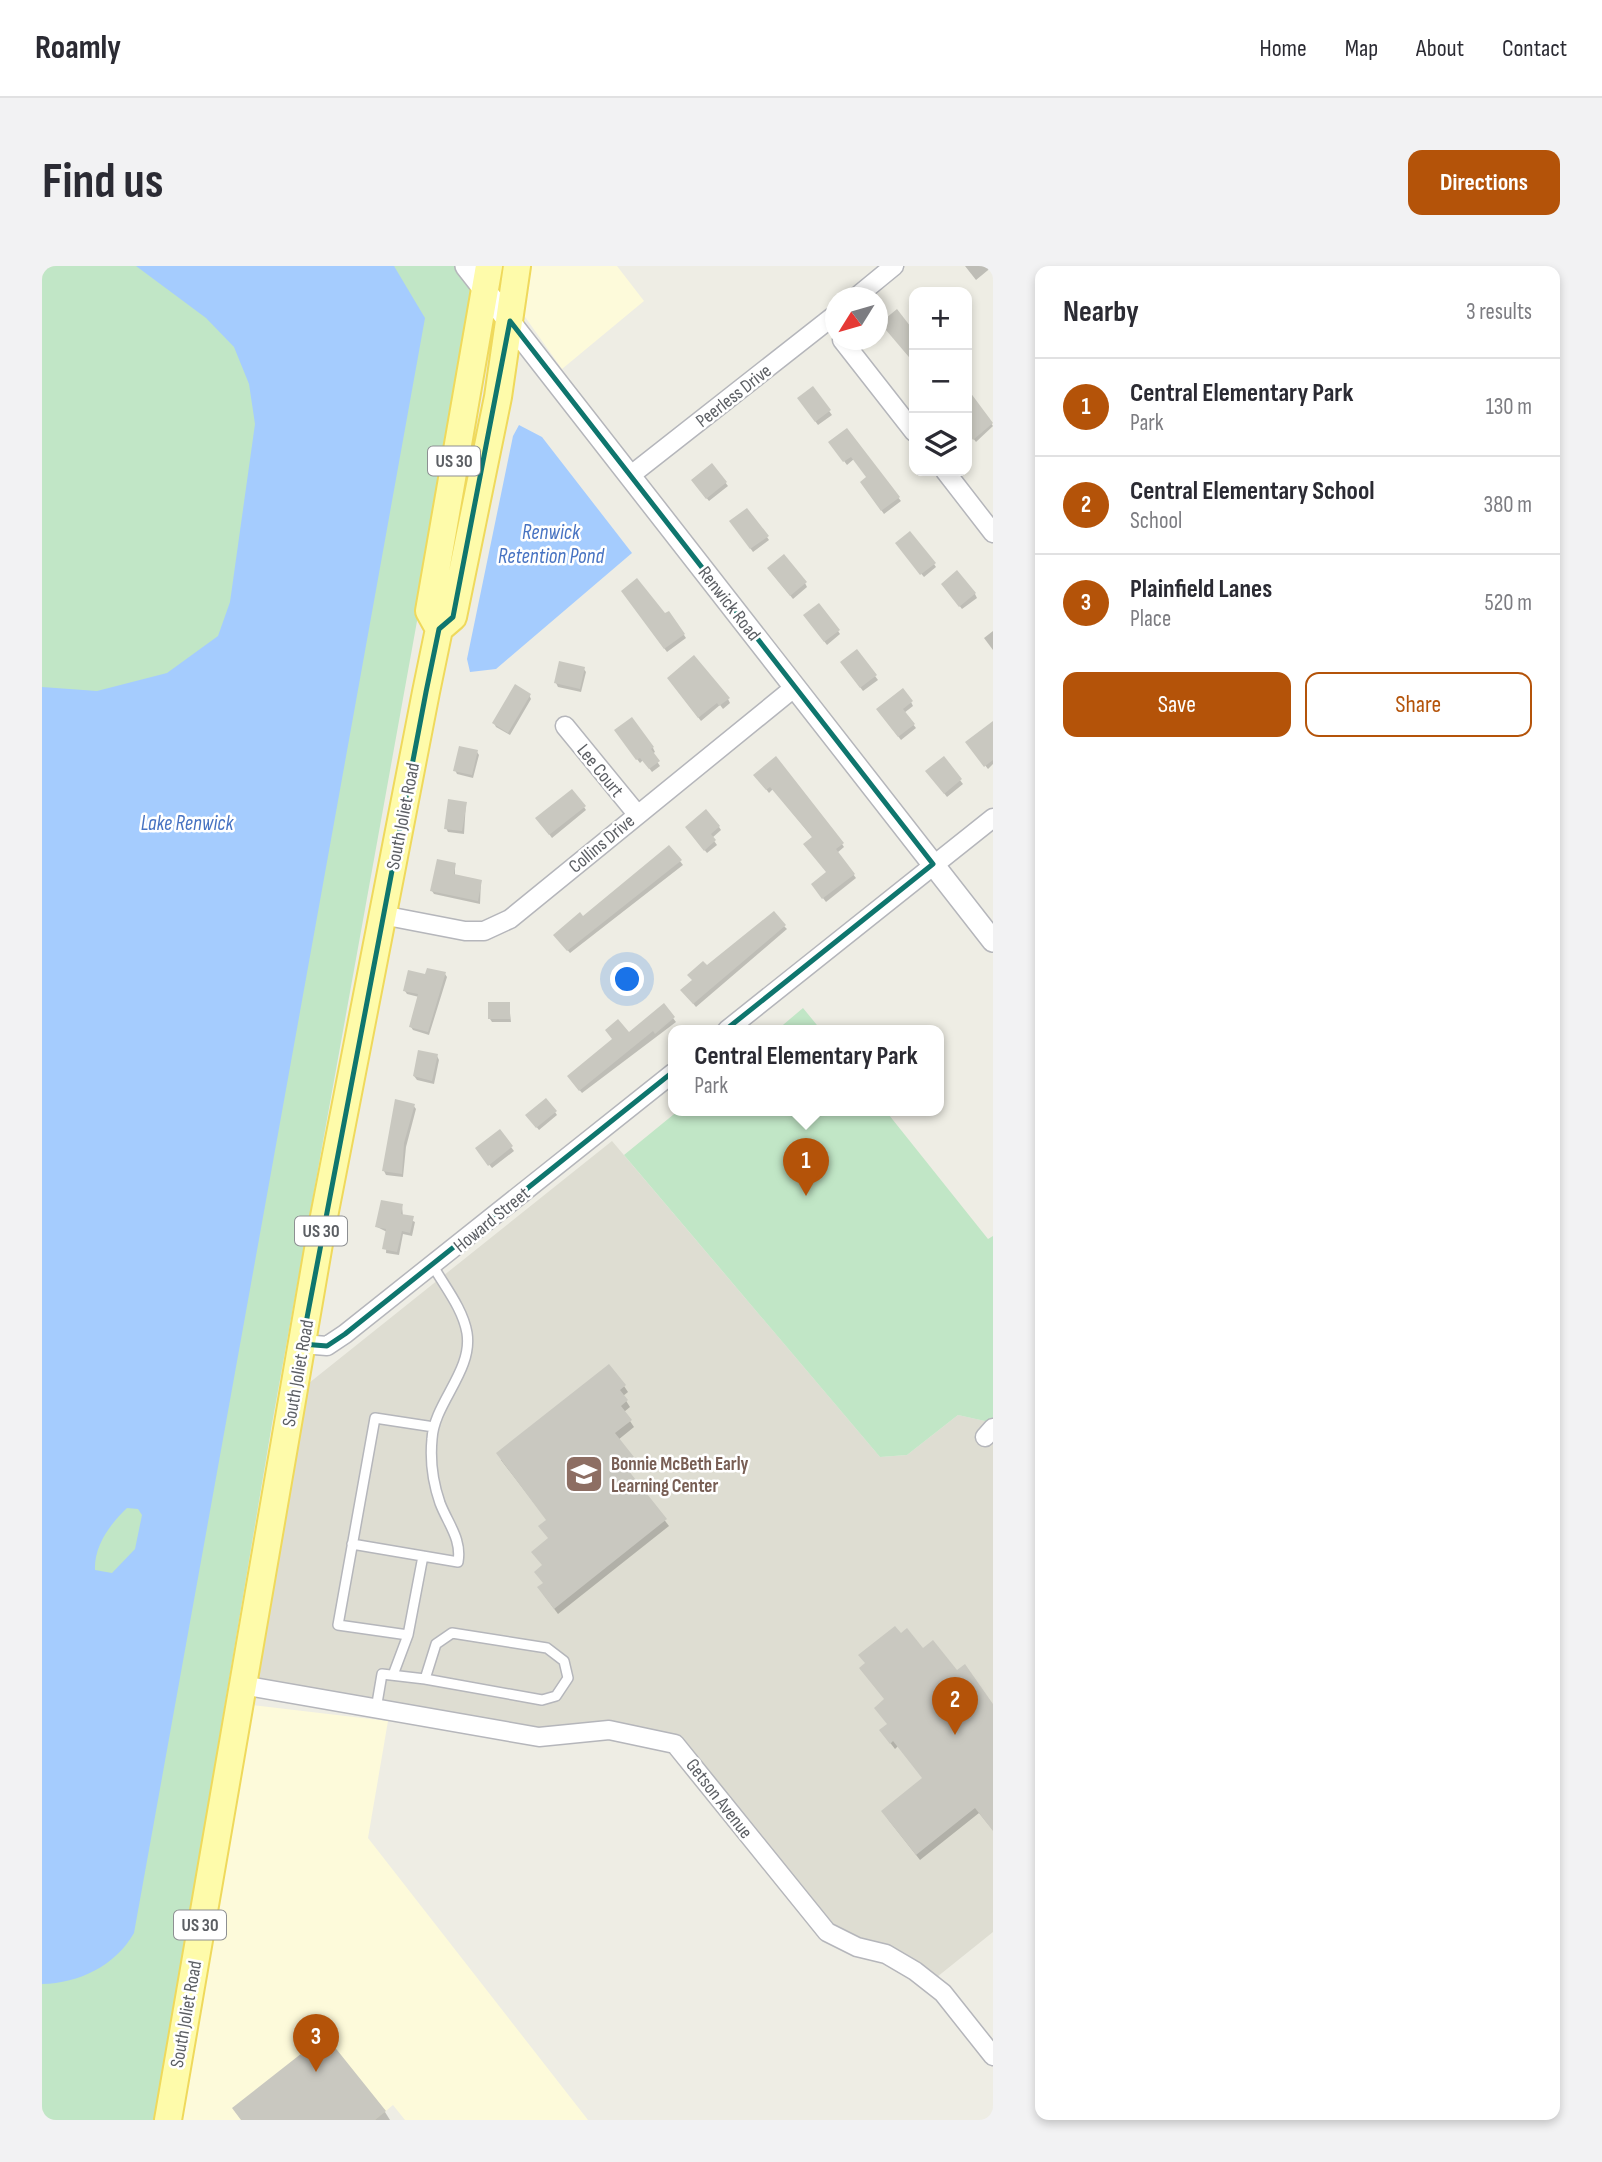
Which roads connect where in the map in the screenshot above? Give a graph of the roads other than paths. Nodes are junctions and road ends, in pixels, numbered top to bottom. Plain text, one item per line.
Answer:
1 (466, 266) edge
2 (517, 266) edge
3 (894, 266) edge
4 (487, 279) edge
5 (868, 287) edge
6 (510, 321) junction
7 (825, 328) edge
8 (850, 350) edge
9 (909, 426) edge
10 (631, 475) junction
11 (948, 476) edge
12 (993, 533) edge
13 (439, 629) junction
14 (795, 687) junction
15 (565, 726) dead end
16 (637, 814) junction
17 (993, 818) edge
18 (933, 864) junction
19 (382, 915) junction
20 (993, 941) edge
21 (733, 1025) edge
22 (668, 1077) edge
23 (433, 1266) junction
24 (302, 1344) junction
25 (434, 1427) junction
26 (352, 1544) junction
27 (423, 1556) junction
28 (408, 1635) junction
29 (393, 1675) junction
30 (425, 1679) junction
31 (242, 1685) junction
32 (376, 1709) junction
33 (993, 2056) edge
34 (168, 2120) edge

1 - 4 street, Renwick Road
2 - 6 main road, US 30
3 - 5 street
4 - 6 street, Renwick Road
4 - 13 main road, South Joliet Road / US 30
6 - 10 street, Renwick Road
6 - 13 main road, South Joliet Road / US 30
7 - 10 street, Peerless Drive
8 - 9 street
10 - 14 street, Renwick Road
11 - 12 street
13 - 19 main road, South Joliet Road / US 30
14 - 16 street, Collins Drive
14 - 18 street, Renwick Road
15 - 16 street, Lee Court
16 - 19 street, Collins Drive
17 - 18 street
18 - 20 street, Renwick Road
18 - 21 street
19 - 24 main road, South Joliet Road / US 30
22 - 23 street, Howard Street
23 - 24 street, Howard Street
23 - 25 lane
24 - 31 main road, South Joliet Road / US 30
25 - 26 lane
25 - 27 lane
26 - 27 lane
26 - 28 lane
27 - 28 lane
28 - 29 lane
29 - 30 lane
29 - 32 lane
30 - 30 lane
31 - 32 street, Getson Avenue
31 - 34 main road, South Joliet Road / US 30
32 - 33 street, Getson Avenue

